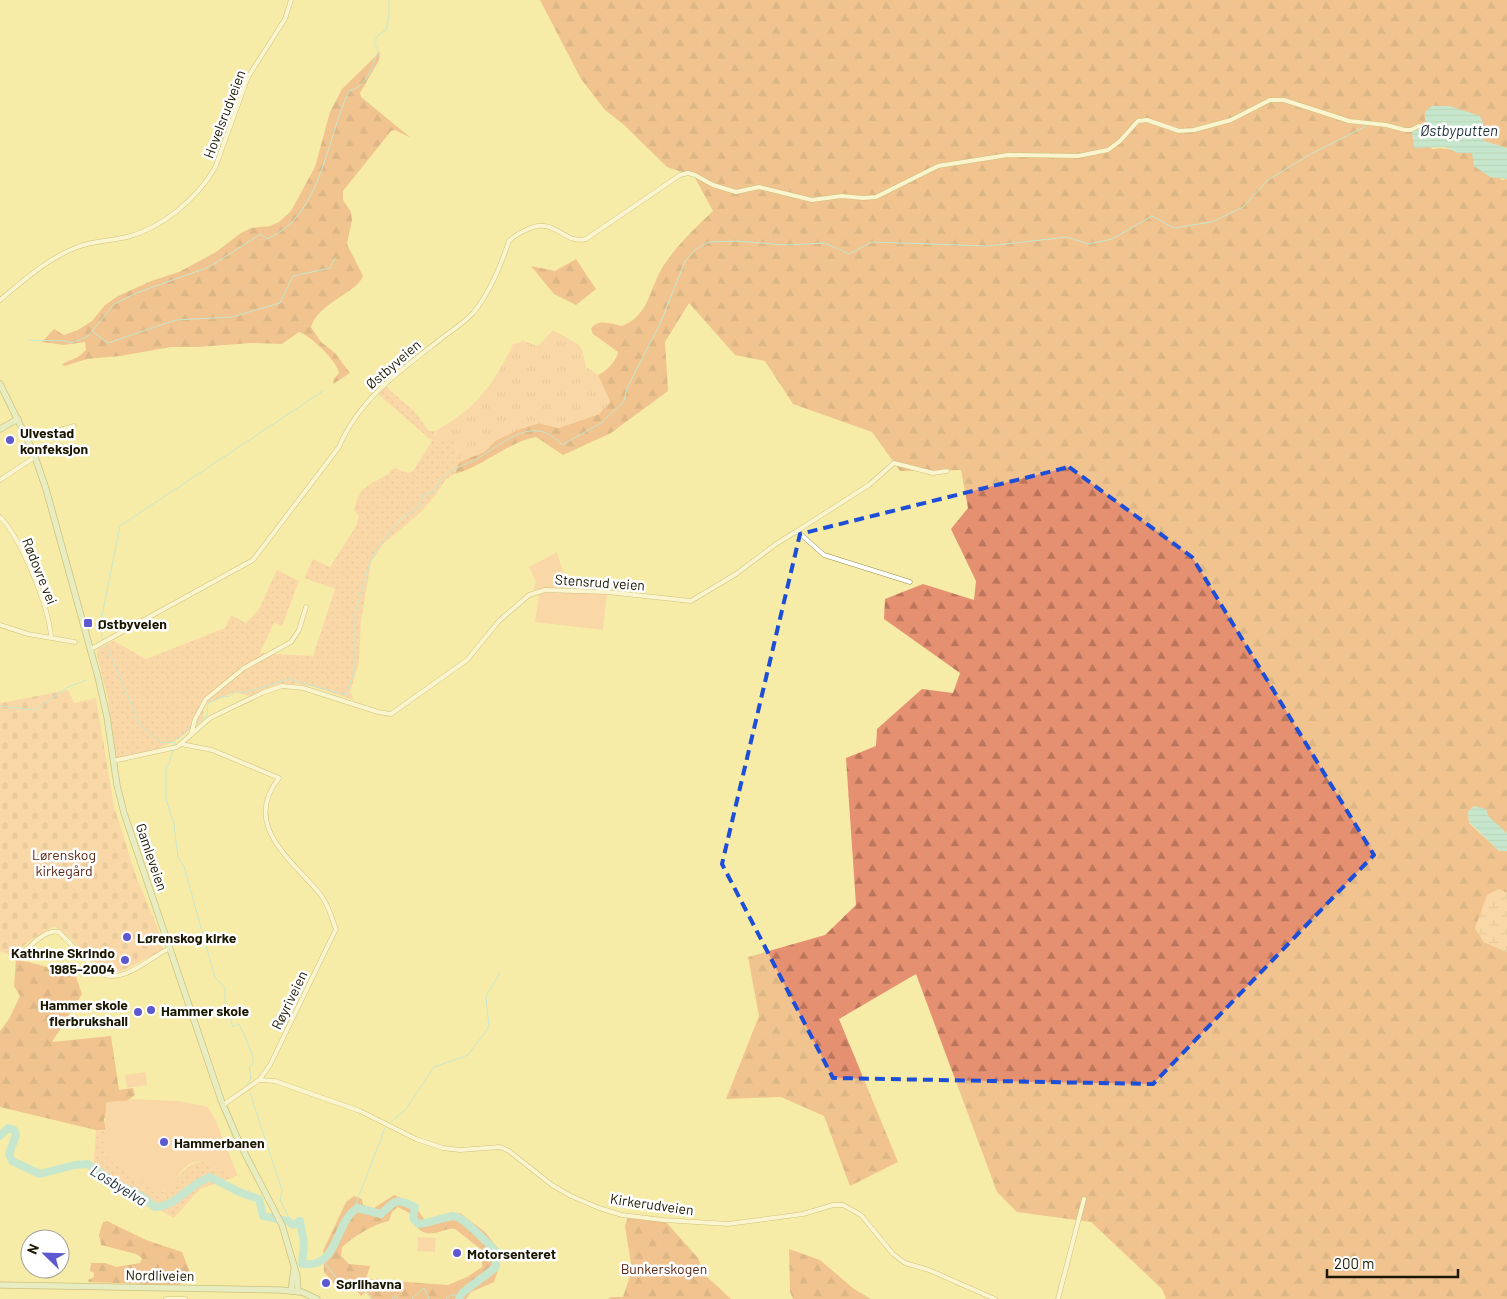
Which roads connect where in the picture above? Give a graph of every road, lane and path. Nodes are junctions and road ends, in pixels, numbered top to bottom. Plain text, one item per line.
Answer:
1 (291, 0) edge
2 (1419, 126) dead end
3 (0, 300) edge
4 (0, 384) edge
5 (18, 419) junction
6 (74, 426) dead end
7 (0, 429) edge
8 (27, 439) junction
9 (35, 457) junction
10 (946, 471) dead end
11 (0, 480) edge
12 (0, 517) edge
13 (797, 532) junction
14 (910, 582) dead end
15 (306, 607) dead end
16 (0, 625) edge
17 (51, 637) junction
18 (75, 642) dead end
19 (91, 649) junction
20 (191, 735) junction
21 (181, 744) junction
22 (113, 761) junction
23 (170, 948) junction
24 (23, 952) dead end
25 (259, 1080) junction
26 (223, 1105) junction
27 (1084, 1199) dead end
28 (0, 1285) edge
29 (294, 1291) junction
30 (166, 1299) edge
31 (185, 1299) edge
32 (317, 1299) edge
33 (994, 1299) edge
34 (1058, 1299) edge

1 - 3 street, Hovelsrudveien
2 - 19 street, Østbyveien
4 - 5 main road, Gamleveien
5 - 7 main road
5 - 8 main road, Gamleveien
6 - 8 street
8 - 9 main road, Gamleveien
9 - 11 street
9 - 19 main road, Gamleveien
10 - 13 street, Stensrud veien
12 - 17 street, Rødovre vei
13 - 14 street
13 - 20 street, Stensrud veien
15 - 20 street
16 - 17 street
17 - 18 street
19 - 22 main road, Gamleveien
20 - 21 street, Stensrud veien
21 - 22 street, Stensrud veien
21 - 25 street, Røyriveien
22 - 23 main road, Gamleveien
23 - 24 street
23 - 26 main road, Gamleveien
25 - 26 street
25 - 33 street, Kirkerudveien
26 - 29 main road, Gamleveien
27 - 34 street
28 - 29 main road, Nordliveien
29 - 32 main road, Nordliveien
30 - 31 street

